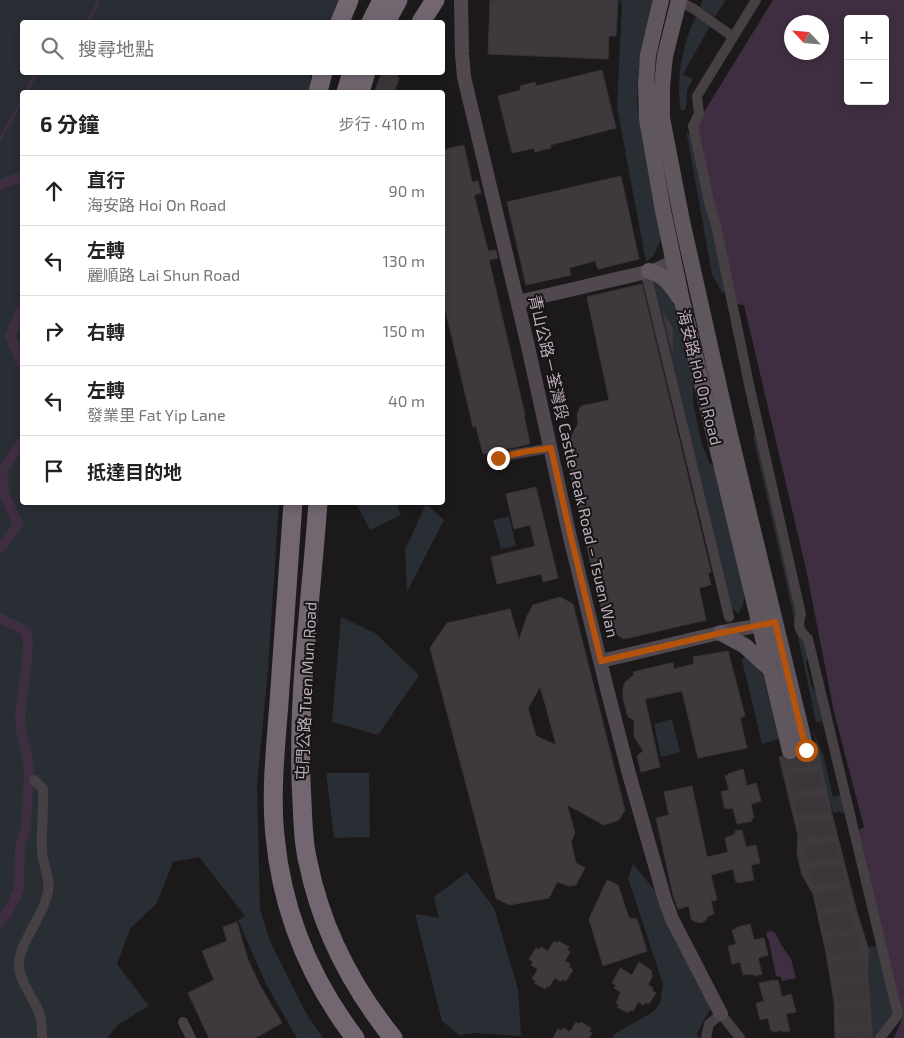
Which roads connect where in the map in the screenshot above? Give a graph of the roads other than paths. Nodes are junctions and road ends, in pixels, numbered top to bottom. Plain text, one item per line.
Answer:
1 (349, 0) edge
2 (435, 0) edge
3 (461, 0) edge
4 (661, 0) edge
5 (679, 0) edge
6 (756, 0) edge
7 (341, 20) edge
8 (422, 20) edge
9 (733, 37) junction
10 (322, 75) edge
11 (351, 75) edge
12 (365, 75) edge
13 (318, 90) edge
14 (347, 90) edge
15 (361, 90) edge
16 (682, 221) junction
17 (673, 259) junction
18 (648, 275) junction
19 (682, 301) junction
20 (518, 302) junction
21 (551, 448) junction
22 (498, 458) dead end
23 (293, 505) edge
24 (318, 505) edge
25 (730, 616) dead end
26 (768, 624) junction
27 (721, 633) junction
28 (601, 661) junction
29 (769, 668) junction
30 (34, 780) dead end
31 (721, 1014) junction
32 (183, 1022) dead end
33 (42, 1038) edge
34 (192, 1038) edge
35 (355, 1038) edge
36 (393, 1038) edge
37 (706, 1038) edge
38 (740, 1038) edge
39 (880, 1038) edge

1 - 7 highway
2 - 8 highway
3 - 20 street, 青山公路－荃灣段 Castle Peak Road – Tsuen Wan
4 - 17 main road, 海安路 Hoi On Road
5 - 9 street
5 - 16 main road, 海安路 Hoi On Road
6 - 9 street
9 - 39 street
10 - 13 highway
11 - 14 highway
12 - 15 highway
16 - 17 main road
16 - 26 main road, 海安路 Hoi On Road
17 - 18 street
17 - 19 main road, 海安路 Hoi On Road
18 - 19 main road
18 - 20 street
18 - 25 street
19 - 26 main road, 海安路 Hoi On Road
20 - 21 street, 青山公路－荃灣段 Castle Peak Road – Tsuen Wan
21 - 22 street
21 - 28 street, 青山公路－荃灣段 Castle Peak Road – Tsuen Wan
23 - 35 highway, 屯門公路 Tuen Mun Road
24 - 36 highway, 屯門公路 Tuen Mun Road
26 - 27 street
26 - 29 main road, 海安路 Hoi On Road
26 - 29 main road, 海安路 Hoi On Road
27 - 28 street
27 - 29 main road
28 - 31 street, 青山公路－荃灣段 Castle Peak Road – Tsuen Wan
30 - 33 street
31 - 37 street
31 - 38 street, 青山公路－荃灣段 Castle Peak Road – Tsuen Wan
32 - 34 street

